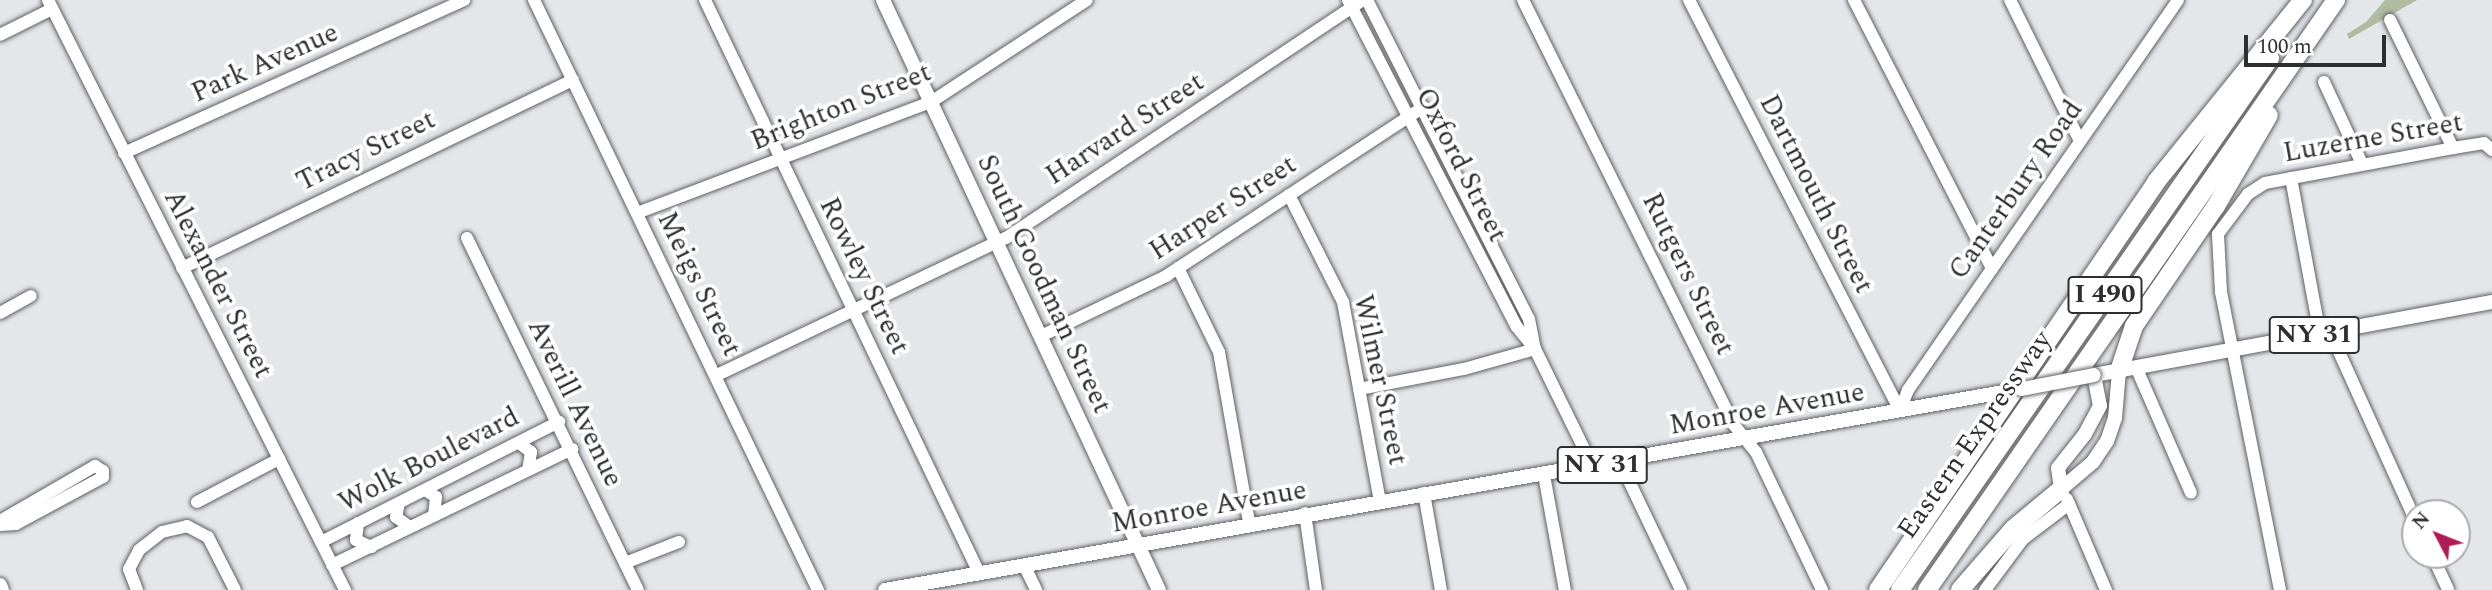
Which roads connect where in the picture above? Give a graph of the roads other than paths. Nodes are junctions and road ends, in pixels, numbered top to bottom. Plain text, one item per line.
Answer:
1 (464, 0) edge
2 (534, 0) edge
3 (705, 0) edge
4 (883, 0) edge
5 (1087, 0) edge
6 (1365, 0) edge
7 (1522, 0) edge
8 (1689, 0) edge
9 (1854, 0) edge
10 (2010, 0) edge
11 (2177, 0) edge
12 (2303, 0) edge
13 (2309, 0) edge
14 (2334, 2) edge
15 (1350, 4) edge
16 (50, 5) edge
17 (2390, 20) dead end
18 (0, 36) edge
19 (573, 80) junction
20 (2324, 82) dead end
21 (931, 102) junction
22 (1423, 107) junction
23 (1408, 116) junction
24 (2080, 141) junction
25 (2454, 148) junction
26 (2491, 148) edge
27 (124, 153) junction
28 (781, 160) junction
29 (2361, 164) junction
30 (2291, 178) junction
31 (1289, 195) junction
32 (637, 213) junction
33 (467, 238) dead end
34 (998, 242) junction
35 (182, 268) junction
36 (1178, 268) junction
37 (1992, 269) junction
38 (31, 296) dead end
39 (2492, 302) edge
40 (853, 312) junction
41 (0, 313) edge
42 (2325, 333) junction
43 (1041, 336) junction
44 (1535, 349) junction
45 (2235, 349) junction
46 (2127, 369) junction
47 (717, 375) junction
48 (2094, 375) junction
49 (1359, 388) junction
50 (2016, 390) junction
51 (1899, 410) junction
52 (559, 422) junction
53 (1744, 438) junction
54 (519, 443) junction
55 (572, 449) junction
56 (279, 460) junction
57 (1620, 461) junction
58 (1593, 467) junction
59 (528, 470) junction
60 (1545, 475) junction
61 (425, 490) junction
62 (1424, 493) junction
63 (2191, 493) dead end
64 (55, 496) dead end
65 (2065, 496) junction
66 (2405, 499) edge
67 (197, 502) dead end
68 (1380, 502) junction
69 (399, 503) junction
70 (1305, 513) junction
71 (434, 516) junction
72 (1249, 522) junction
73 (0, 523) edge
74 (359, 523) junction
75 (411, 527) junction
76 (321, 542) junction
77 (679, 542) dead end
78 (1137, 545) junction
79 (370, 547) junction
80 (625, 562) junction
81 (332, 565) junction
82 (1024, 565) junction
83 (2438, 569) edge
84 (979, 573) junction
85 (0, 585) edge
86 (2, 590) edge
87 (137, 590) edge
88 (235, 590) edge
89 (345, 590) edge
90 (638, 590) edge
91 (818, 590) edge
92 (890, 590) edge
93 (1036, 590) edge
94 (1159, 590) edge
95 (1316, 590) edge
96 (1441, 590) edge
97 (1565, 590) edge
98 (1681, 590) edge
99 (1822, 590) edge
100 (1878, 590) edge
101 (1900, 590) edge
102 (1927, 590) edge
103 (1960, 590) edge
104 (1985, 590) edge
105 (2106, 590) edge
106 (2280, 590) edge
107 (2448, 590) edge

1 - 27 street, Park Avenue
2 - 19 street, Meigs Street
3 - 28 street, Rowley Street
4 - 21 main road, South Goodman Street
5 - 21 street, Brighton Street
6 - 15 street, Harvard Street
6 - 22 street, Oxford Street
7 - 53 street, Rutgers Street
8 - 51 street, Dartmouth Street
9 - 37 street
10 - 24 street
11 - 24 street, Canterbury Road
12 - 50 highway
13 - 101 highway, Eastern Expressway / I 490
14 - 46 highway
14 - 102 highway, Eastern Expressway / I 490
15 - 23 street, Oxford Street
15 - 34 street, Harvard Street
16 - 18 street
16 - 27 street, Alexander Street
17 - 25 street
19 - 32 street, Meigs Street
19 - 35 street, Tracy Street
20 - 29 street
21 - 28 street, Brighton Street
21 - 34 main road, South Goodman Street
22 - 23 street, Harper Street
22 - 44 street, Oxford Street
23 - 31 street, Harper Street
23 - 44 street, Oxford Street
24 - 37 street, Canterbury Road
25 - 26 street, Luzerne Street
25 - 29 street, Luzerne Street
27 - 35 street, Alexander Street
28 - 32 street, Brighton Street
28 - 40 street, Rowley Street
29 - 30 street, Luzerne Street
30 - 42 street
30 - 45 street, Luzerne Street
31 - 36 street, Harper Street
31 - 49 street, Wilmer Street
32 - 47 street, Meigs Street
33 - 52 street, Averill Avenue
34 - 40 street, Harvard Street
34 - 43 main road, South Goodman Street
35 - 56 street, Alexander Street
36 - 43 street, Harper Street
36 - 72 street
37 - 51 street, Canterbury Road
38 - 41 street
39 - 42 main road, Monroe Avenue / NY 31
40 - 47 street, Harvard Street
40 - 84 street, Rowley Street
42 - 45 main road, Monroe Avenue / NY 31
42 - 66 street
43 - 78 main road, South Goodman Street
44 - 49 street
44 - 58 street, Oxford Street
45 - 46 main road, Monroe Avenue / NY 31
45 - 106 street
46 - 48 main road, Monroe Avenue / NY 31
46 - 63 street
46 - 65 main road
47 - 91 street, Meigs Street
48 - 50 main road, Monroe Avenue / NY 31, bridge
48 - 65 main road
49 - 68 street, Wilmer Street
50 - 51 main road, Monroe Avenue / NY 31
50 - 100 highway
51 - 53 main road, Monroe Avenue / NY 31
52 - 54 street, Wolk Boulevard
52 - 55 street, Averill Avenue
53 - 57 main road, Monroe Avenue / NY 31
53 - 99 street, Rutgers Street
54 - 59 street
54 - 61 street, Wolk Boulevard
55 - 59 street, Wolk Boulevard
55 - 80 street, Averill Avenue
56 - 67 street
56 - 76 street, Alexander Street
57 - 58 main road, Monroe Avenue / NY 31
57 - 98 street
58 - 60 main road, Monroe Avenue / NY 31
59 - 71 street, Wolk Boulevard
60 - 62 main road, Monroe Avenue / NY 31
60 - 97 street
61 - 69 street, Wolk Boulevard
61 - 71 street
62 - 68 main road, Monroe Avenue / NY 31
62 - 96 street
64 - 73 street
65 - 103 highway
65 - 104 street
65 - 105 street
68 - 70 main road, Monroe Avenue / NY 31
69 - 74 street, Wolk Boulevard
69 - 75 street
70 - 72 main road, Monroe Avenue / NY 31
70 - 95 street
71 - 75 street, Wolk Boulevard
72 - 78 main road, Monroe Avenue / NY 31
74 - 76 street, Wolk Boulevard
74 - 79 street
75 - 79 street, Wolk Boulevard
76 - 81 street, Alexander Street
77 - 80 street
78 - 82 main road, Monroe Avenue / NY 31
78 - 94 main road, South Goodman Street
79 - 81 street, Wolk Boulevard
80 - 90 street, Averill Avenue
81 - 89 street, Alexander Street
82 - 84 main road, Monroe Avenue / NY 31
82 - 93 street
83 - 107 street
84 - 92 main road, Monroe Avenue / NY 31
85 - 86 main road
87 - 88 street

